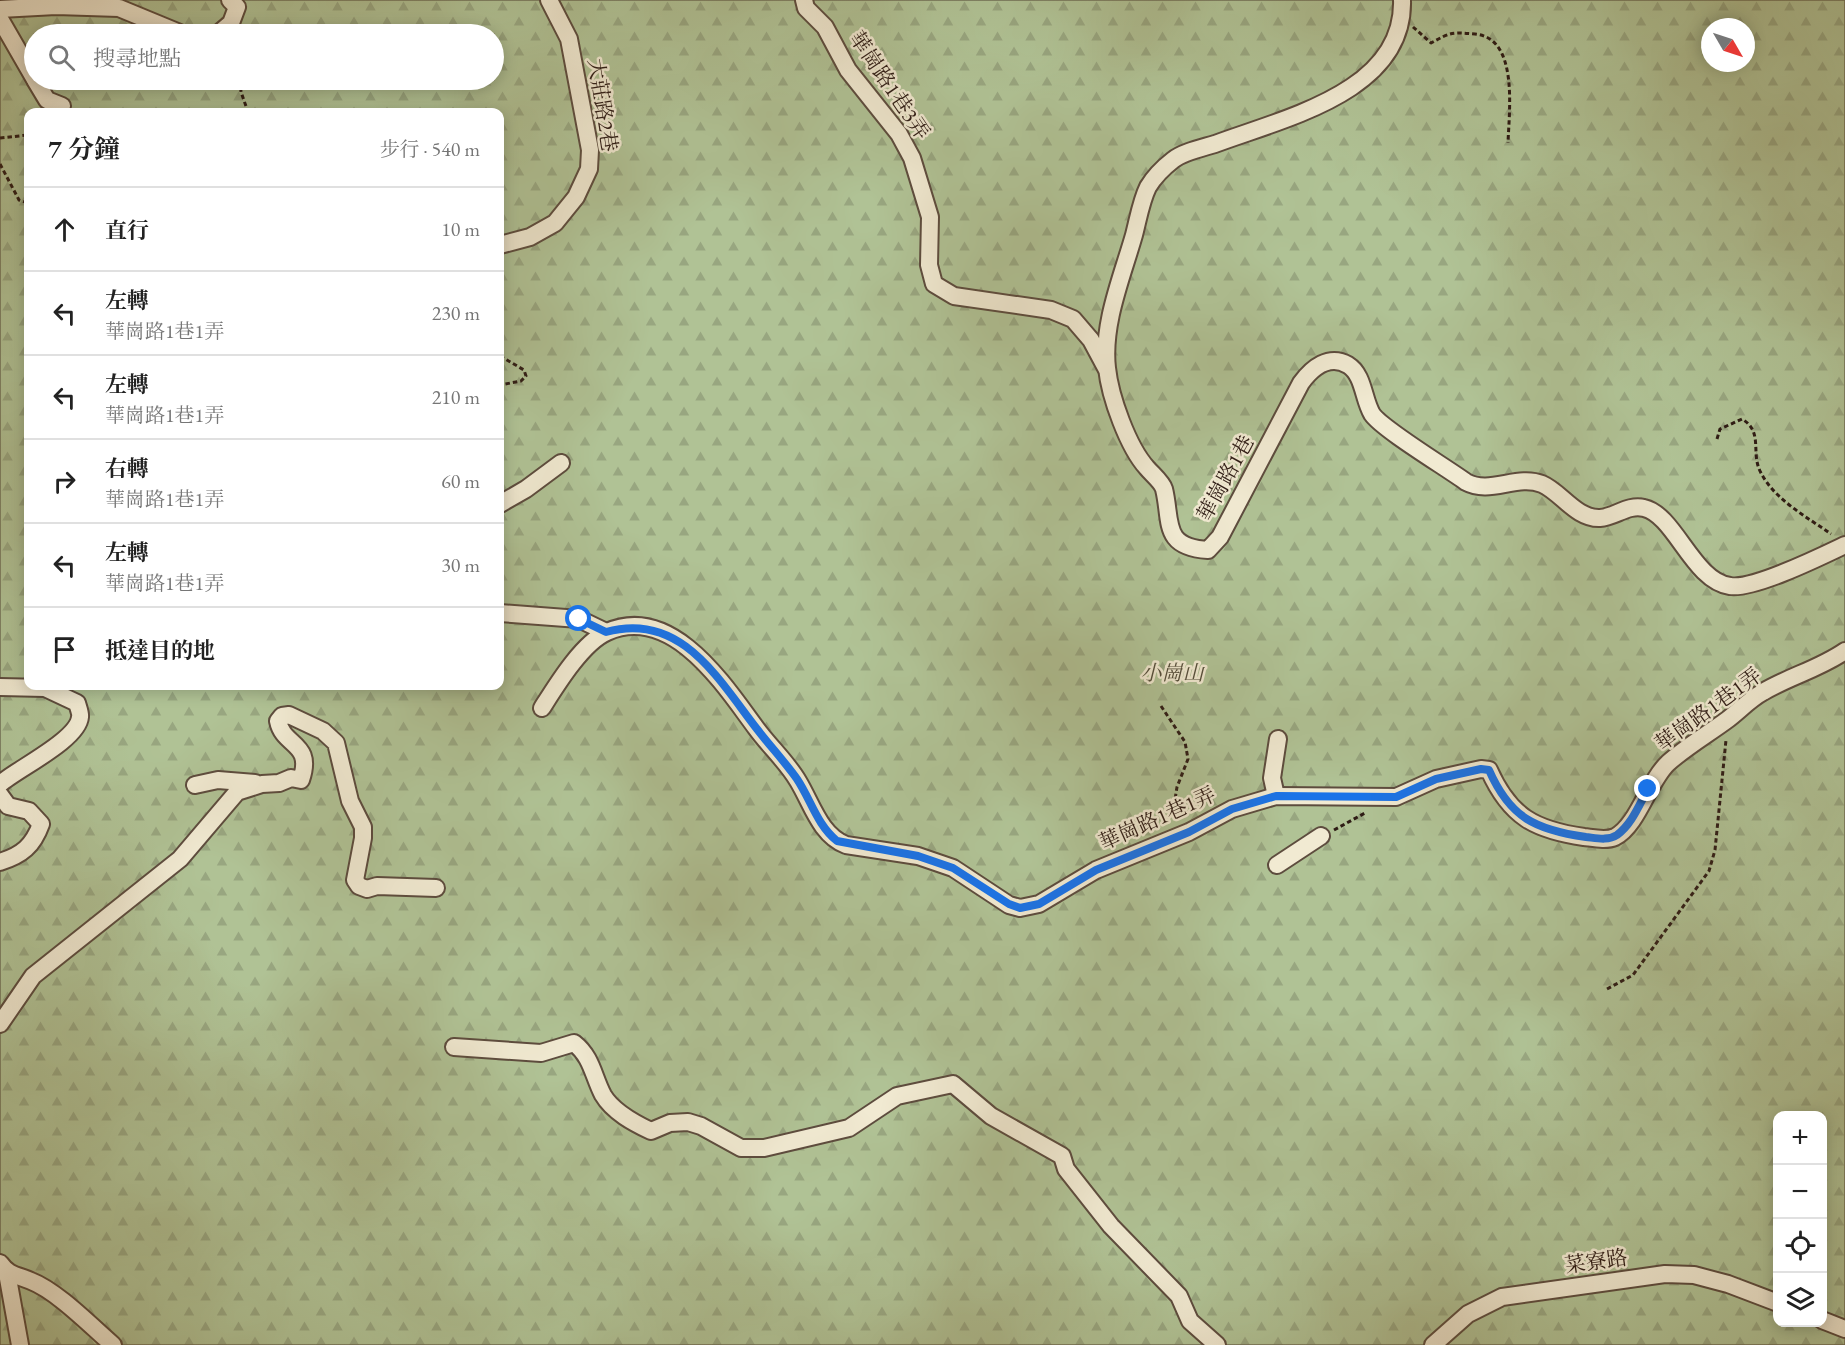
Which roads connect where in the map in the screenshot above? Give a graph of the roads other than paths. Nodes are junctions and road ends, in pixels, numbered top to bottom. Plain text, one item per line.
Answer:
1 (230, 0) edge
2 (549, 0) edge
3 (804, 0) edge
4 (1402, 0) edge
5 (0, 9) edge
6 (0, 19) edge
7 (158, 24) edge
8 (230, 24) edge
9 (24, 60) edge
10 (42, 90) edge
11 (62, 106) dead end
12 (504, 244) edge
13 (1107, 369) junction
14 (561, 463) dead end
15 (504, 502) edge
16 (1840, 541) edge
17 (504, 613) edge
18 (606, 632) junction
19 (1845, 651) edge
20 (0, 687) edge
21 (24, 688) edge
22 (49, 690) edge
23 (542, 708) dead end
24 (1278, 739) dead end
25 (0, 784) edge
26 (262, 784) junction
27 (195, 785) dead end
28 (0, 795) edge
29 (1276, 796) junction
30 (1321, 836) road end
31 (0, 862) edge
32 (1276, 865) dead end
33 (436, 888) dead end
34 (0, 1024) edge
35 (454, 1047) dead end
36 (3, 1268) edge
37 (1773, 1301) edge
38 (1827, 1322) edge
39 (1845, 1329) edge
40 (20, 1345) edge
41 (113, 1345) edge
42 (1217, 1345) edge
43 (1433, 1345) edge

1 - 8 street
2 - 12 street, 大莊路2巷
3 - 13 street, 華崗路1巷3弄
4 - 13 street, 華崗路1巷
5 - 7 street
6 - 9 street
10 - 11 street
13 - 16 street, 華崗路1巷
14 - 15 street
17 - 18 street
18 - 23 street
18 - 29 street, 華崗路1巷1弄
19 - 29 street, 華崗路1巷1弄
20 - 21 street
22 - 25 street
24 - 29 street
26 - 27 street
26 - 33 street
26 - 34 street
28 - 31 street
30 - 32 street
35 - 42 street
36 - 40 street
36 - 41 street
37 - 43 street, 菜寮路
38 - 39 street

